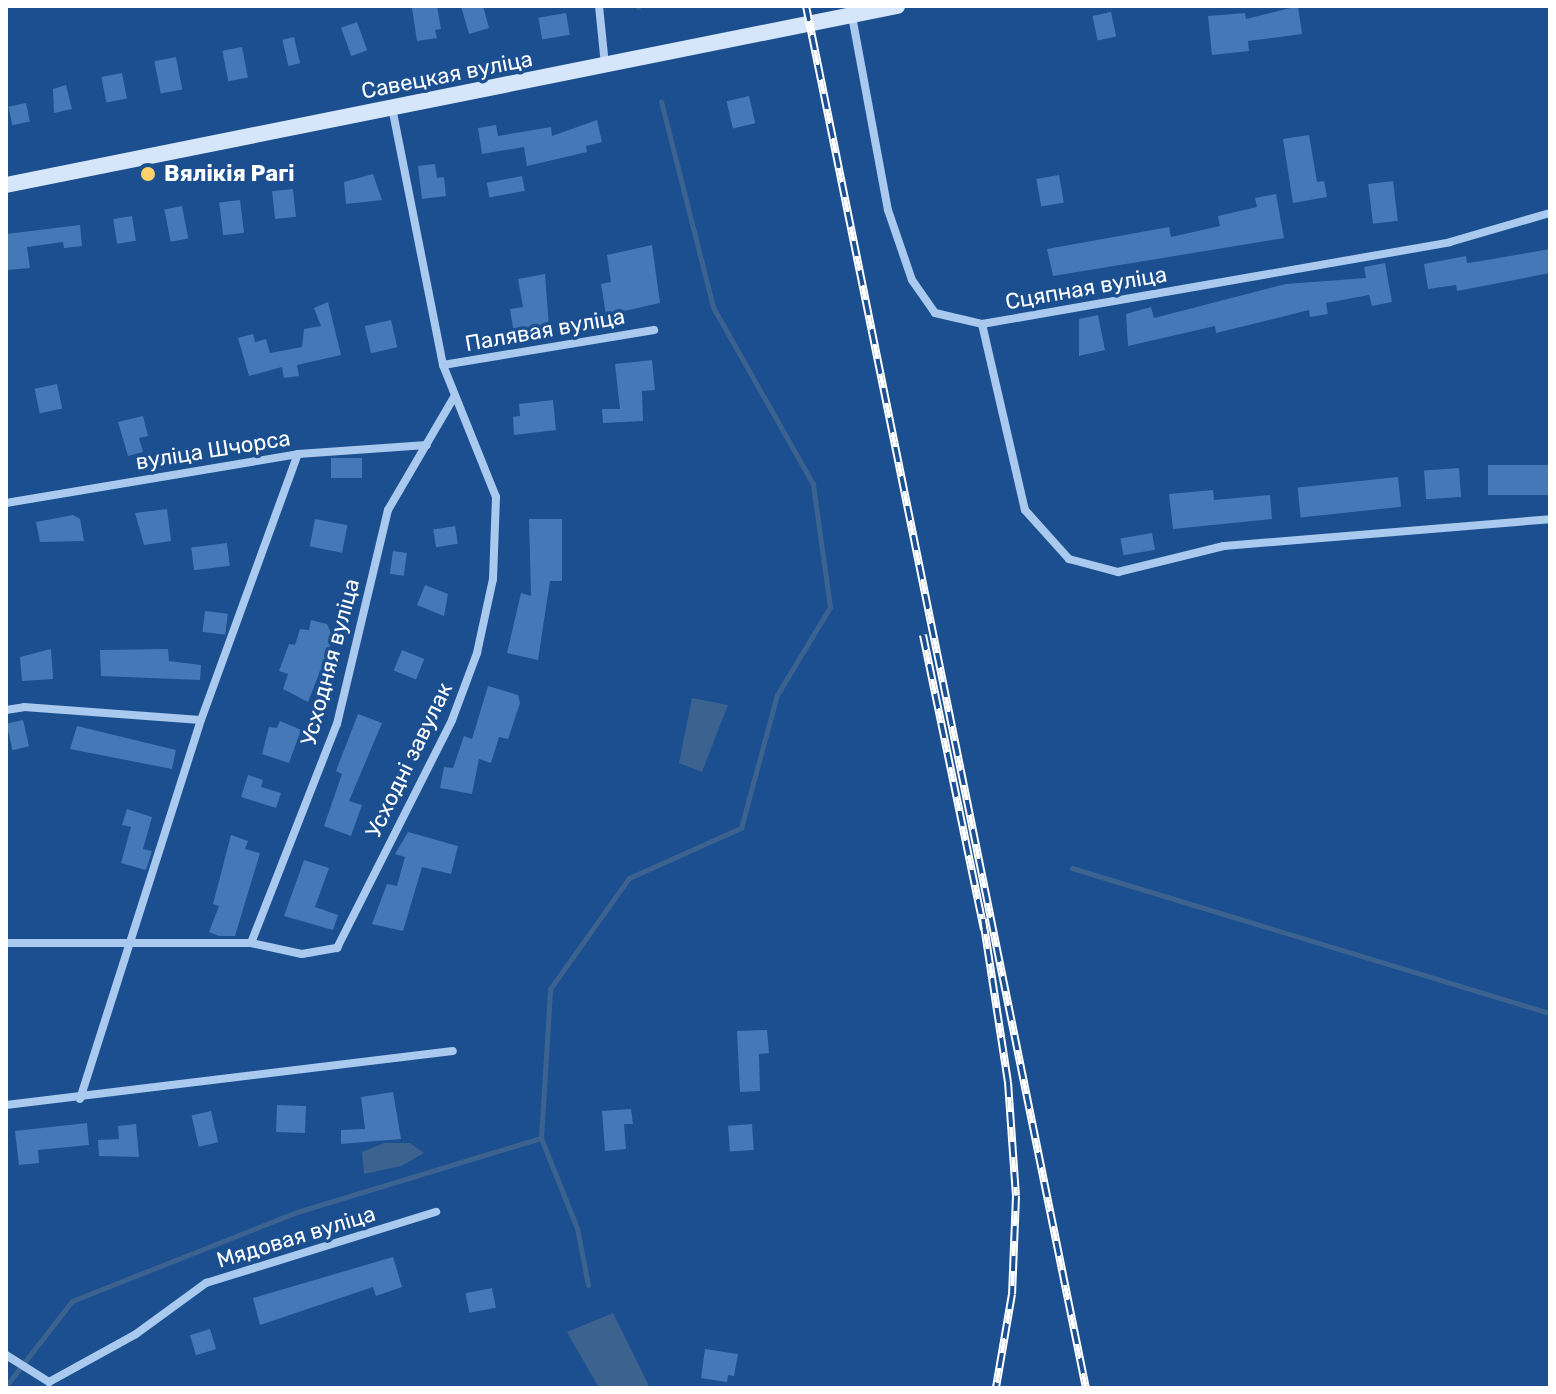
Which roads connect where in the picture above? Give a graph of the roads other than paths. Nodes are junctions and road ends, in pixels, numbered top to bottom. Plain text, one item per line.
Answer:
1 (599, 6) edge
2 (892, 6) edge
3 (852, 15) junction
4 (605, 66) junction
5 (392, 108) junction
6 (6, 185) edge
7 (1550, 213) edge
8 (982, 324) junction
9 (654, 330) dead end
10 (443, 365) junction
11 (454, 397) junction
12 (427, 445) junction
13 (298, 454) junction
14 (6, 503) edge
15 (1550, 519) edge
16 (6, 710) edge
17 (201, 720) junction
18 (6, 943) edge
19 (251, 943) junction
20 (133, 945) junction
21 (453, 1051) dead end
22 (80, 1099) junction
23 (6, 1105) edge
24 (436, 1212) dead end
25 (7, 1355) edge
26 (49, 1385) edge

1 - 4 street
2 - 3 main road, Савецкая вуліца
3 - 4 main road, Савецкая вуліца
3 - 8 street, Сцяпная вуліца
4 - 5 main road, Савецкая вуліца
5 - 6 main road, Савецкая вуліца
5 - 10 street, Усходні завулак
7 - 8 street, Сцяпная вуліца
8 - 15 street
9 - 10 street, Палявая вуліца
10 - 11 street, Усходні завулак
11 - 12 street, Усходняя вуліца
11 - 19 street, Усходні завулак
12 - 13 street, вуліца Шчорса
12 - 19 street, Усходняя вуліца
13 - 14 street, вуліца Шчорса
13 - 17 street
16 - 17 street
17 - 20 street
18 - 20 street
19 - 20 street
20 - 22 street
21 - 22 street
22 - 23 street
24 - 26 street, Мядовая вуліца
25 - 26 street

